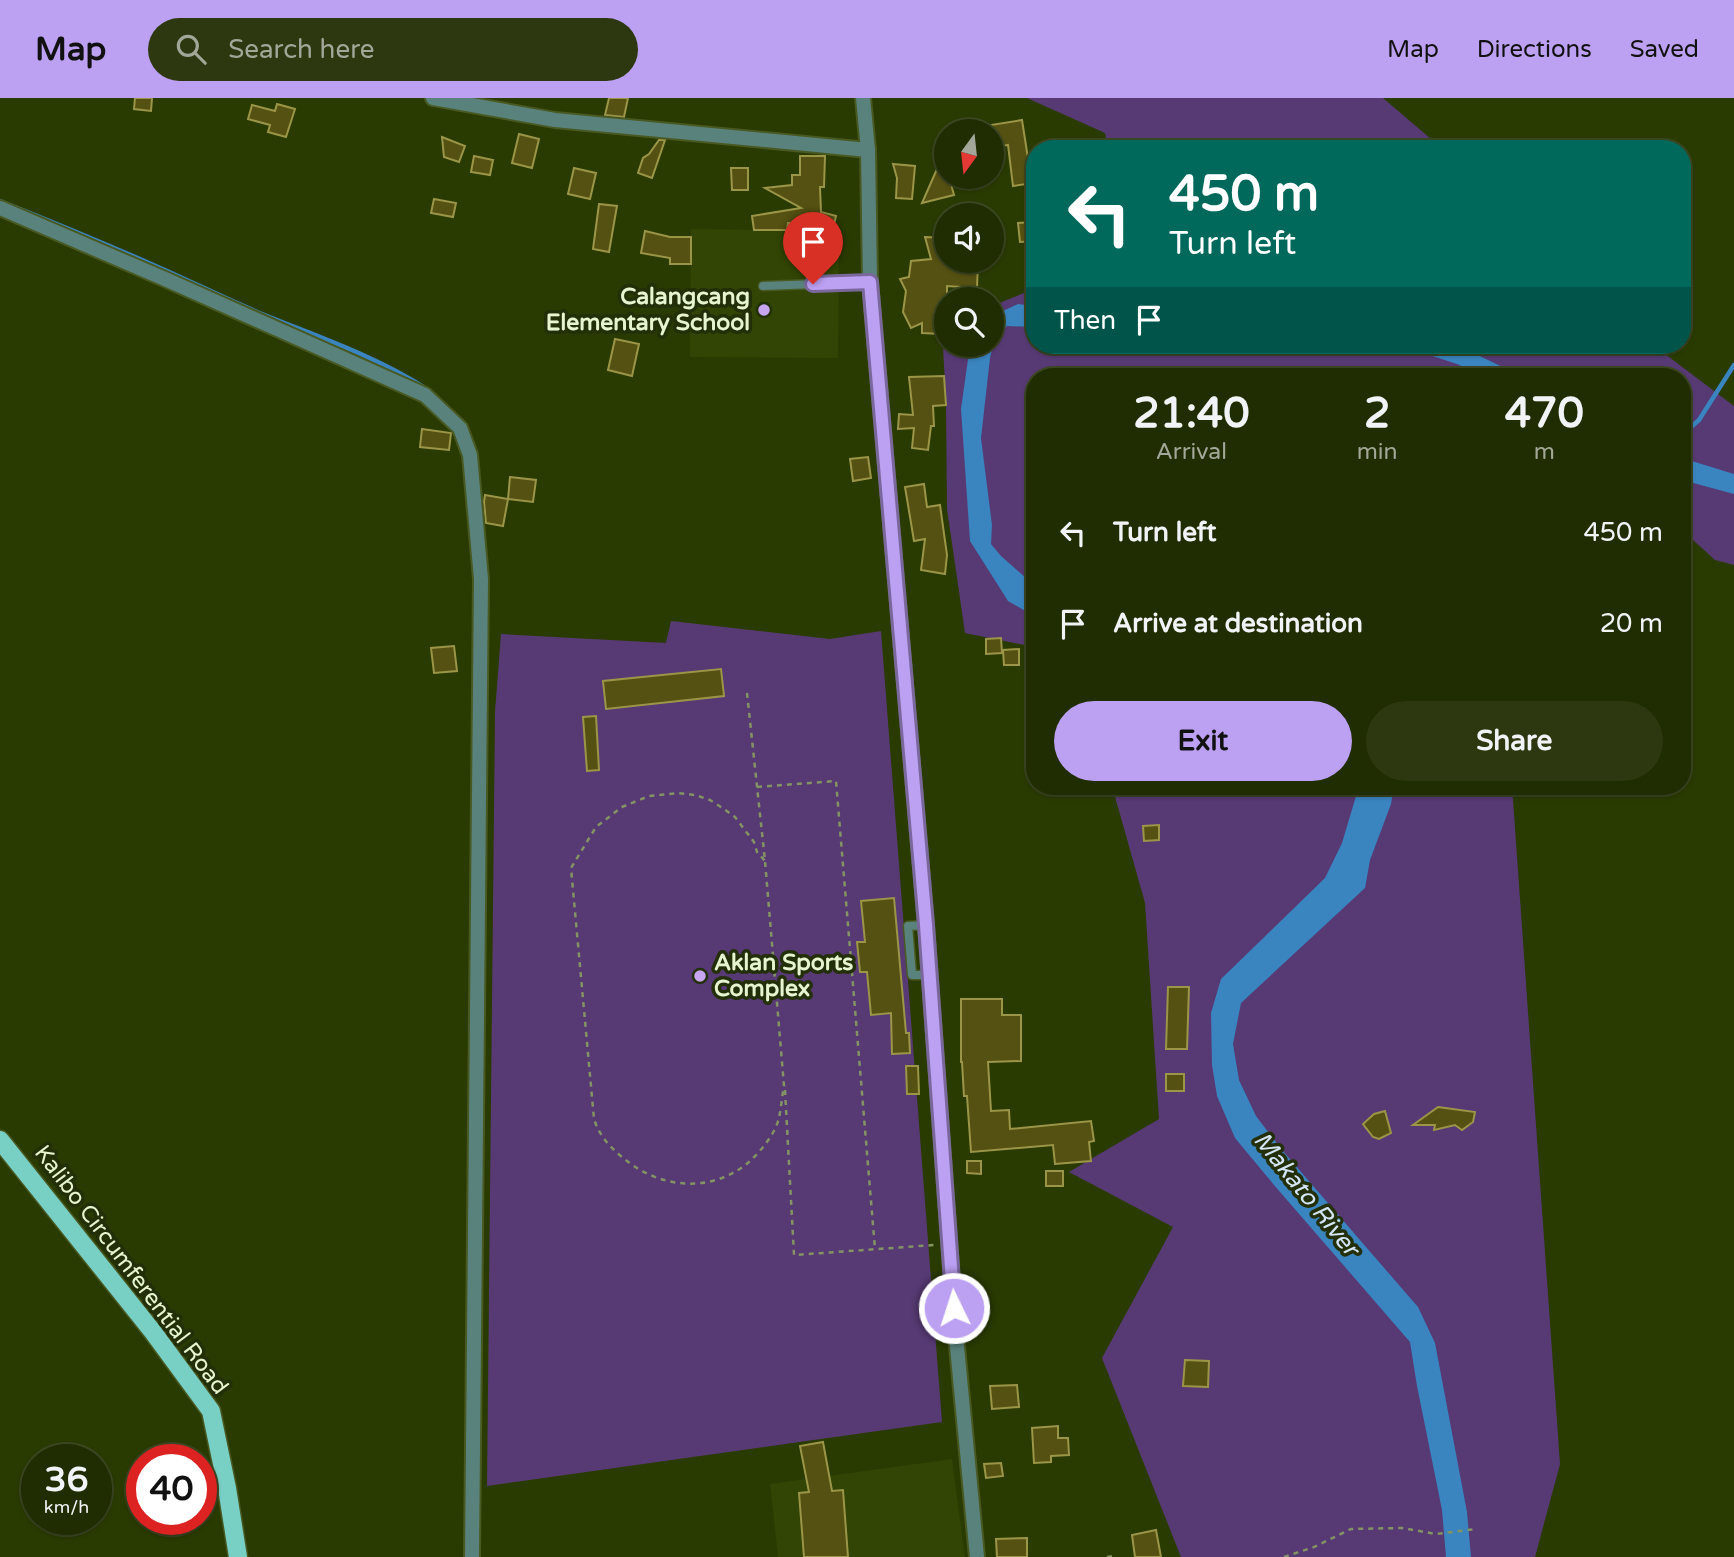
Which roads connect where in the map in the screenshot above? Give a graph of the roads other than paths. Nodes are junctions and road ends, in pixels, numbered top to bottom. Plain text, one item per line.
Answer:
1 (433, 98) edge
2 (863, 98) edge
3 (868, 150) junction
4 (0, 208) edge
5 (870, 282) junction
6 (763, 286) dead end
7 (0, 1140) edge
8 (238, 1557) edge
9 (472, 1557) edge
10 (977, 1557) edge

1 - 3 street
2 - 3 street
3 - 5 street
4 - 9 street
5 - 6 lane
5 - 10 street
7 - 8 main road, Kalibo Circumferential Road

